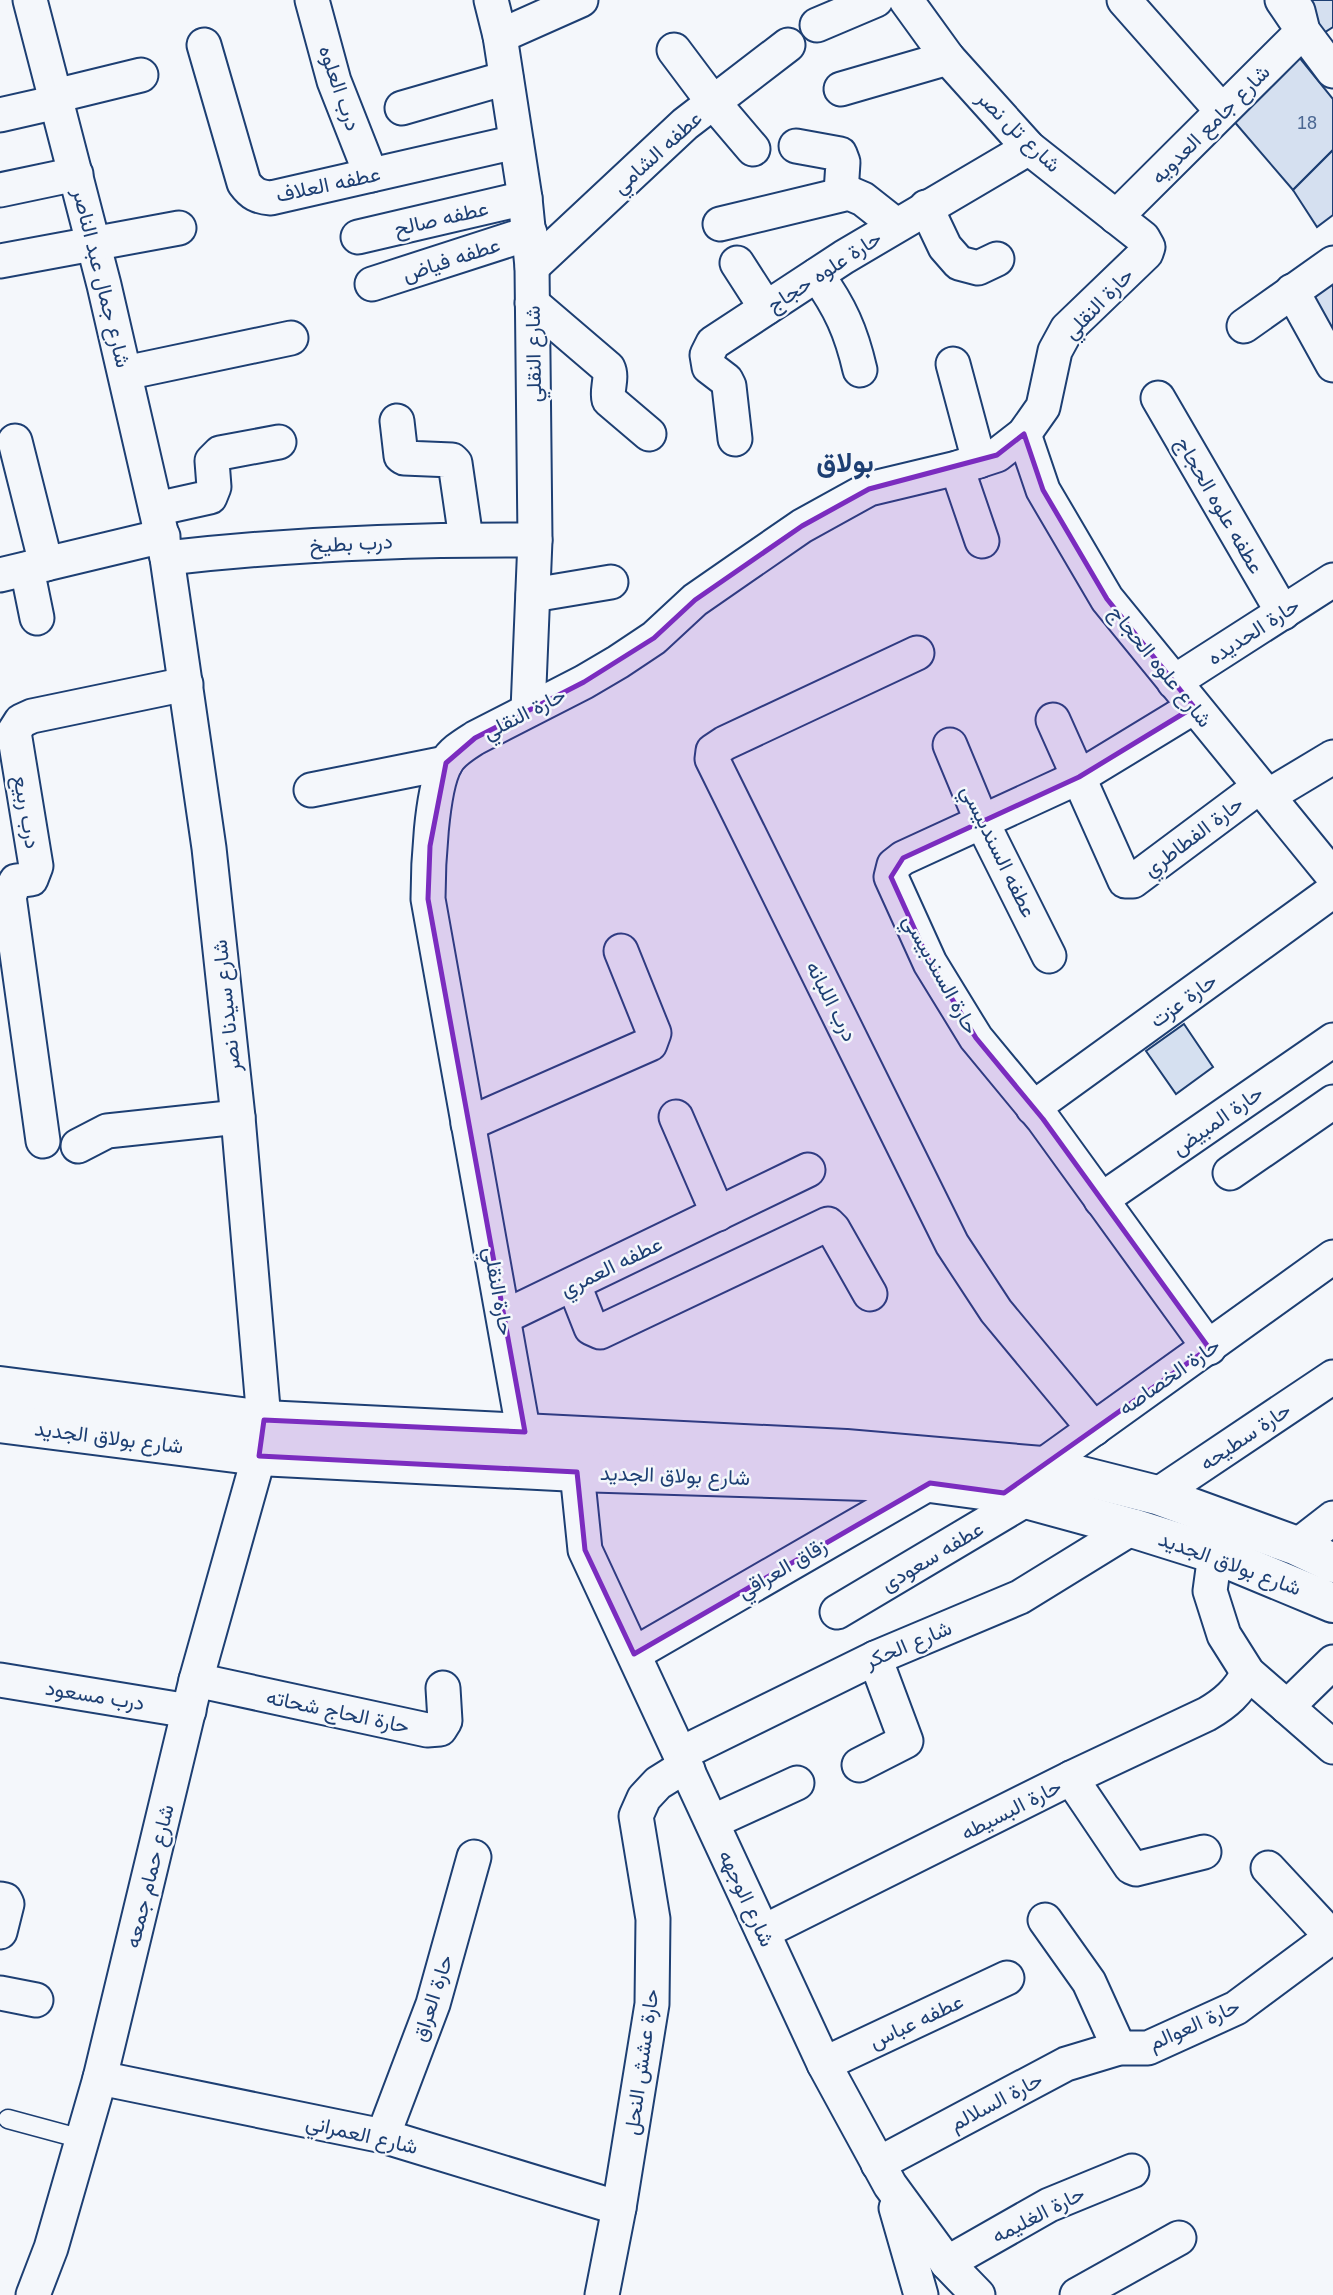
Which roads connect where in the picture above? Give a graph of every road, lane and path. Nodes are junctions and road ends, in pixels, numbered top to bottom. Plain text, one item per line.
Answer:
1 (30, 0) edge
2 (312, 0) edge
3 (491, 0) edge
4 (582, 0) edge
5 (876, 0) edge
6 (1125, 0) edge
7 (1282, 0) edge
8 (916, 4) edge
9 (1299, 15) edge
10 (817, 25) dead end
11 (500, 36) junction
12 (204, 45) dead end
13 (788, 45) dead end
14 (674, 50) dead end
15 (948, 58) junction
16 (1333, 71) edge
17 (141, 75) dead end
18 (506, 78) junction
19 (841, 89) dead end
20 (56, 99) junction
21 (713, 102) junction
22 (402, 108) dead end
23 (1222, 111) junction
24 (0, 115) edge
25 (516, 142) junction
26 (796, 146) dead end
27 (1029, 148) junction
28 (754, 149) dead end
29 (76, 174) junction
30 (371, 175) junction
31 (0, 190) edge
32 (841, 193) junction
33 (525, 198) junction
34 (926, 207) junction
35 (1116, 217) junction
36 (720, 224) dead end
37 (896, 225) junction
38 (180, 228) dead end
39 (530, 233) junction
40 (358, 237) dead end
41 (94, 244) junction
42 (1147, 247) joint
43 (997, 259) dead end
44 (0, 261) edge
45 (737, 263) dead end
46 (1333, 263) edge
47 (532, 267) junction
48 (817, 275) junction
49 (372, 284) dead end
50 (1292, 291) junction
51 (532, 303) junction
52 (766, 308) junction
53 (1244, 326) dead end
54 (291, 338) dead end
55 (953, 364) dead end
56 (1333, 365) edge
57 (860, 370) dead end
58 (125, 373) junction
59 (1158, 398) dead end
60 (397, 421) dead end
61 (649, 433) dead end
62 (1024, 434) junction
63 (735, 439) dead end
64 (15, 441) dead end
65 (279, 442) dead end
66 (968, 464) junction
67 (162, 534) junction
68 (466, 540) junction
69 (535, 540) junction
70 (982, 541) dead end
71 (24, 569) edge
72 (1333, 580) edge
73 (611, 582) dead end
74 (533, 594) junction
75 (1283, 613) junction
76 (37, 618) dead end
77 (917, 653) dead end
78 (186, 684) junction
79 (1184, 695) junction
80 (528, 710) junction
81 (1053, 720) dead end
82 (950, 745) dead end
83 (1333, 757) edge
84 (446, 763) junction
85 (1079, 777) junction
86 (311, 790) dead end
87 (1264, 792) junction
88 (982, 822) junction
89 (1333, 876) edge
90 (1333, 891) edge
91 (621, 951) dead end
92 (1049, 956) dead end
93 (1333, 1040) edge
94 (1333, 1102) edge
95 (1033, 1108) junction
96 (238, 1117) junction
97 (676, 1117) dead end
98 (468, 1124) junction
99 (43, 1141) dead end
100 (78, 1146) dead end
101 (808, 1170) dead end
102 (1230, 1173) dead end
103 (1101, 1200) junction
104 (718, 1214) junction
105 (1333, 1257) edge
106 (574, 1285) junction
107 (870, 1294) dead end
108 (504, 1317) junction
109 (1209, 1348) junction
110 (1333, 1377) edge
111 (0, 1386) edge
112 (0, 1423) edge
113 (1094, 1429) junction
114 (261, 1438) junction
115 (527, 1451) junction
116 (577, 1472) junction
117 (930, 1483) junction
118 (1025, 1486) junction
119 (1157, 1495) junction
120 (1333, 1518) edge
121 (1132, 1528) junction
122 (1297, 1546) junction
123 (1215, 1555) junction
124 (1333, 1563) edge
125 (1333, 1603) edge
126 (836, 1612) dead end
127 (634, 1654) junction
128 (874, 1658) junction
129 (1333, 1662) edge
130 (1248, 1673) junction
131 (0, 1680) edge
132 (443, 1688) dead end
133 (193, 1695) junction
134 (1287, 1707) junction
135 (1333, 1747) edge
136 (684, 1762) junction
137 (859, 1765) dead end
138 (1071, 1778) junction
139 (797, 1783) dead end
140 (712, 1822) junction
141 (1204, 1852) dead end
142 (474, 1857) dead end
143 (1268, 1868) dead end
144 (0, 1899) edge
145 (1045, 1920) dead end
146 (0, 1932) edge
147 (763, 1932) junction
148 (1333, 1937) edge
149 (1007, 1978) dead end
150 (0, 1993) edge
151 (36, 2000) dead end
152 (1119, 2048) junction
153 (824, 2064) junction
154 (100, 2078) junction
155 (8, 2119) dead end
156 (383, 2136) junction
157 (82, 2138) junction
158 (1132, 2171) dead end
159 (884, 2174) junction
160 (620, 2208) junction
161 (1179, 2238) dead end
162 (947, 2263) junction
163 (33, 2295) edge
164 (602, 2295) edge
165 (921, 2295) edge
166 (978, 2295) edge
167 (1077, 2295) edge

1 - 20 street, شارع جمال عبد الناصر
2 - 30 street, درب العلوه
3 - 11 street, شارع النقلي
4 - 11 street
5 - 10 street
6 - 23 street
7 - 9 street
8 - 15 street, شارع تل نصر
9 - 16 street
9 - 23 street, شارع جامع العدويه
11 - 18 street, شارع النقلي
12 - 30 street, عطفه العلاف
13 - 21 street, عطفه الشامي
14 - 21 street
15 - 19 street
15 - 27 street, شارع تل نصر
17 - 20 street
18 - 22 street
18 - 25 street, شارع النقلي
20 - 24 street
20 - 29 street, شارع جمال عبد الناصر
21 - 28 street
21 - 47 street, عطفه الشامي
23 - 35 street, شارع جامع العدويه
25 - 30 street, عطفه العلاف
25 - 33 street, شارع النقلي
26 - 32 street
27 - 34 street, حارة علوه حجاج
27 - 35 street, شارع تل نصر
29 - 31 street
29 - 41 street, شارع جمال عبد الناصر
32 - 36 street
32 - 37 street
33 - 39 street, شارع النقلي
33 - 40 street, عطفه صالح
34 - 37 street, حارة علوه حجاج
34 - 43 street
35 - 42 street, شارع تل نصر
37 - 48 street, حارة علوه حجاج
38 - 41 street
39 - 47 street, شارع النقلي
39 - 49 street, عطفه فياض
41 - 44 street
41 - 58 street, شارع جمال عبد الناصر
42 - 62 street, حارة النقلي
45 - 52 street
46 - 50 street
47 - 51 street, شارع النقلي
48 - 52 street, حارة علوه حجاج
48 - 57 street
50 - 53 street
50 - 56 street
51 - 61 street
51 - 69 street, شارع النقلي
52 - 63 street, حارة علوه حجاج
54 - 58 street
55 - 66 street
58 - 67 street, شارع جمال عبد الناصر
59 - 75 street, عطفه علوه الحجاج
60 - 68 street
62 - 66 street, حارة النقلي
62 - 79 street, شارع علوه الحجاج
64 - 71 street
65 - 67 street
66 - 70 street
66 - 80 street, حارة النقلي
67 - 68 street, درب بطيخ
67 - 71 street
67 - 78 street, شارع سيدنا نصر
68 - 69 street, درب بطيخ
69 - 74 street, شارع النقلي
71 - 76 street
72 - 75 street, حارة الحديده
73 - 74 street
74 - 80 street, شارع النقلي
75 - 79 street, حارة الحديده
77 - 113 street, درب اللبانه
78 - 96 street, شارع سيدنا نصر
78 - 99 street, درب ربيع
79 - 85 street, حارة السندبيسي
79 - 87 street, شارع علوه الحجاج
80 - 84 street, حارة النقلي
81 - 85 street
82 - 88 street, عطفه السندبيسي
83 - 87 street, حارة الفطاطري
84 - 86 street
84 - 98 street, حارة النقلي
85 - 87 street, حارة الفطاطري
85 - 88 street, حارة السندبيسي
87 - 89 street, شارع علوه الحجاج
88 - 92 street, عطفه السندبيسي
88 - 95 street, حارة السندبيسي
90 - 95 street, حارة عزت
91 - 98 street
93 - 103 street, حارة المبيض
94 - 102 street
95 - 103 street, حارة السندبيسي
96 - 100 street
96 - 114 street, شارع سيدنا نصر
97 - 104 street
98 - 108 street, حارة النقلي
101 - 104 street, عطفه العمري
103 - 109 street, حارة السندبيسي
104 - 106 street, عطفه العمري
105 - 109 street, حارة الخصاصه
106 - 107 street
106 - 108 street, عطفه العمري
108 - 115 street, حارة النقلي
109 - 113 street, حارة الخصاصه
110 - 119 street, حارة سطيحه
111 - 114 street, شارع بولاق الجديد
112 - 114 street, شارع بولاق الجديد
113 - 118 street, حارة الخصاصه
114 - 115 street, شارع بولاق الجديد
114 - 133 street, شارع حمام جمعه
115 - 116 street, شارع بولاق الجديد
115 - 118 street, شارع بولاق الجديد
116 - 117 street, شارع بولاق الجديد
116 - 127 street, شارع الوجهه
117 - 118 street, شارع بولاق الجديد
117 - 127 street, زقاق العراقي
118 - 119 street, شارع بولاق الجديد
118 - 121 street, شارع بولاق الجديد
118 - 126 street, عطفه سعودى
119 - 122 street, شارع بولاق الجديد
120 - 122 street
121 - 123 street, شارع بولاق الجديد
121 - 128 street, شارع الحكر
122 - 124 street, شارع بولاق الجديد
123 - 125 street, شارع بولاق الجديد
123 - 130 street
127 - 136 street, شارع الوجهه
128 - 136 street, شارع الحكر
128 - 137 street
129 - 134 street
130 - 134 street
130 - 138 street, حارة البسيطه
131 - 133 street, درب مسعود
132 - 133 street, حارة الحاج شحاته
133 - 154 street, شارع حمام جمعه
134 - 135 street
136 - 140 street, شارع الوجهه
136 - 160 street, حارة عشش النحل
138 - 141 street
138 - 147 street, حارة البسيطه
139 - 140 street
140 - 147 street, شارع الوجهه
142 - 156 street, حارة العراق
143 - 148 street
144 - 146 street
145 - 152 street
147 - 153 street, شارع الوجهه
148 - 152 street, حارة العوالم
149 - 153 street, عطفه عباس
150 - 151 street
152 - 159 street, حارة السلالم
153 - 159 street, شارع الوجهه
154 - 156 street, شارع العمراني
154 - 157 street, شارع حمام جمعه
155 - 157 lane
156 - 160 street, شارع العمراني
157 - 163 street, شارع حمام جمعه
158 - 162 street, حارة الغليمه
159 - 162 street, شارع الوجهه
159 - 165 street
160 - 164 street, حارة عشش النحل
161 - 167 street
162 - 166 street, شارع الوجهه

